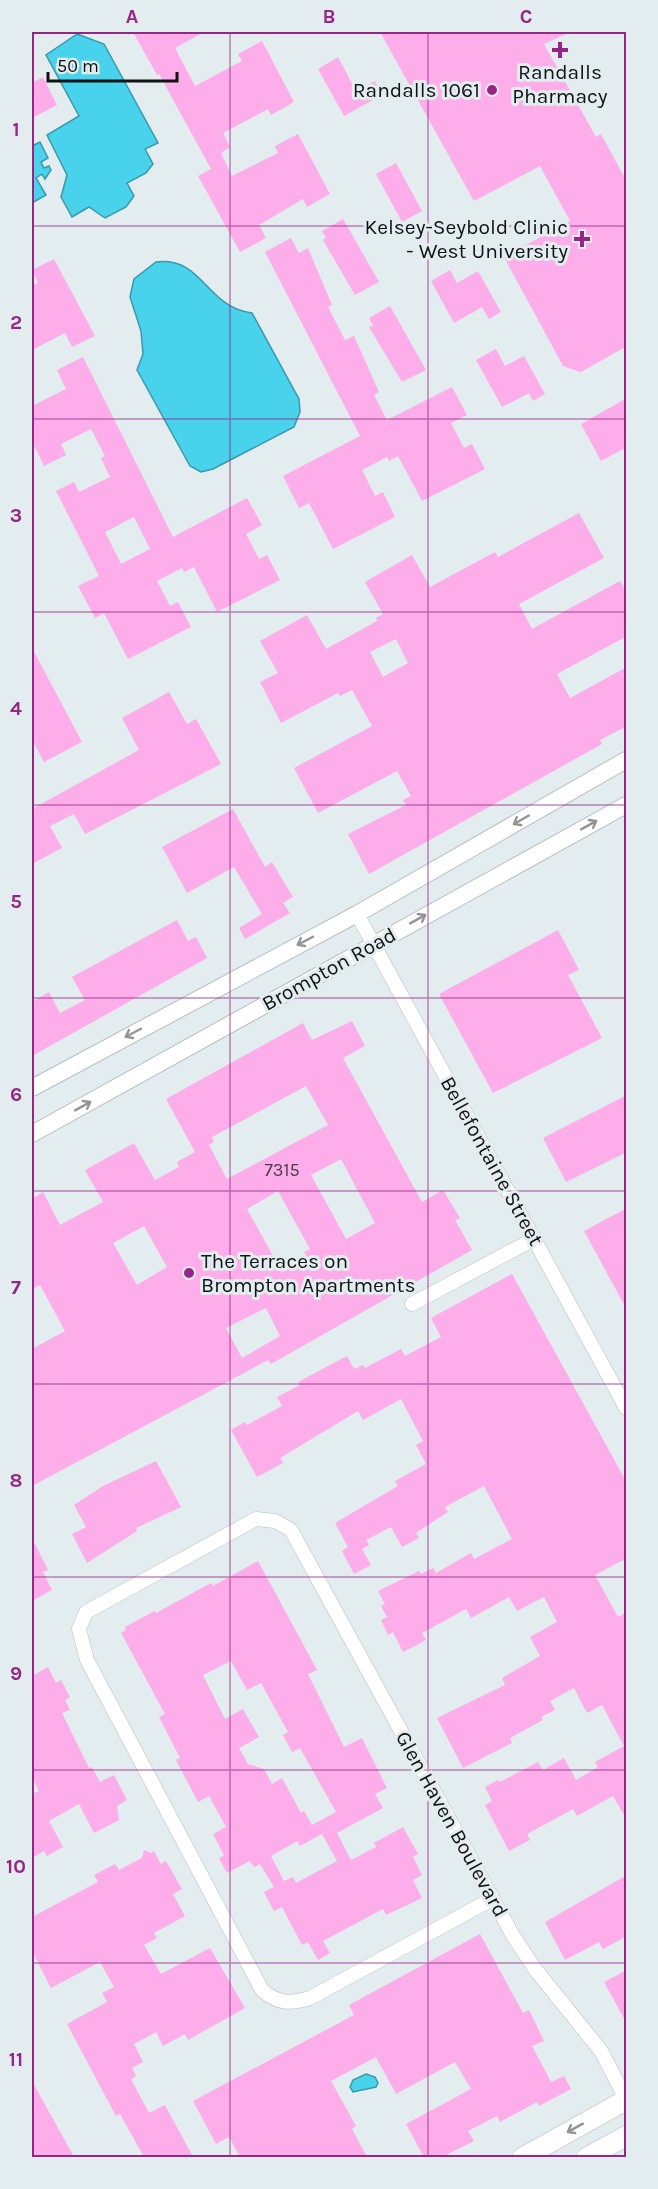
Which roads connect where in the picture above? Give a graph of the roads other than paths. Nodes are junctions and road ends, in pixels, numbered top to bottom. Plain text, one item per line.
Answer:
1 (627, 760) edge
2 (627, 805) edge
3 (357, 914) junction
4 (373, 944) junction
5 (32, 1088) edge
6 (32, 1134) edge
7 (534, 1239) junction
8 (412, 1304) dead end
9 (627, 1408) edge
10 (492, 1899) junction
11 (627, 2100) edge
12 (627, 2136) edge
13 (522, 2157) edge
14 (586, 2157) edge

1 -> 3 street, Brompton Road
4 -> 2 street, Brompton Road
3 - 4 street, Bellefontaine Street
3 -> 5 street, Brompton Road
6 -> 4 street, Brompton Road
4 - 7 street, Bellefontaine Street
7 - 8 street
7 - 9 street, Bellefontaine Street
10 - 10 street, Glen Haven Boulevard
10 - 11 street, Glen Haven Boulevard
11 -> 13 main road
12 - 14 main road

